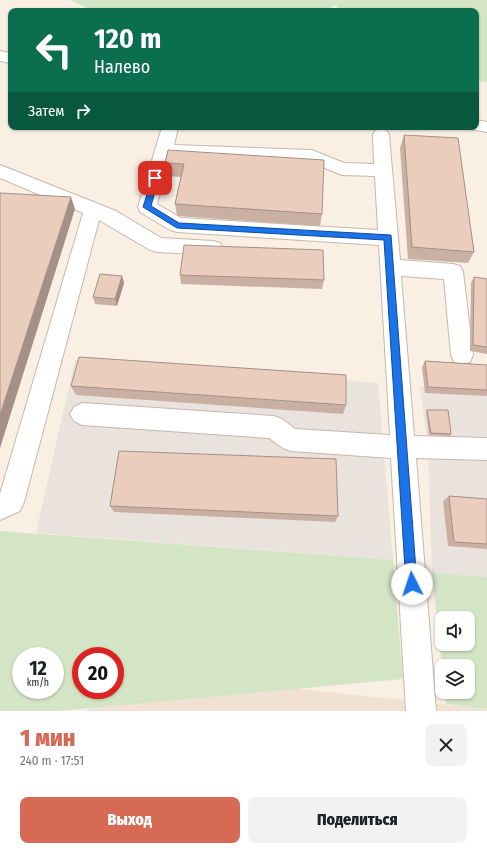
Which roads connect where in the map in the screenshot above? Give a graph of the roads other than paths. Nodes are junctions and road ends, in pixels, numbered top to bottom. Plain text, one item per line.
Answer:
1 (169, 130) edge
2 (381, 135) dead end
3 (164, 150) junction
4 (383, 170) junction
5 (0, 171) edge
6 (93, 209) junction
7 (388, 238) junction
8 (228, 248) edge
9 (390, 267) junction
10 (462, 355) dead end
11 (82, 414) dead end
12 (402, 446) junction
13 (487, 449) edge
14 (0, 507) edge
15 (421, 711) edge

1 - 3 lane
2 - 4 lane
3 - 4 lane
3 - 7 lane
4 - 7 lane
5 - 6 lane
6 - 8 lane
6 - 14 lane
7 - 9 lane
9 - 10 lane
9 - 12 lane
11 - 12 lane
12 - 13 lane
12 - 15 lane

